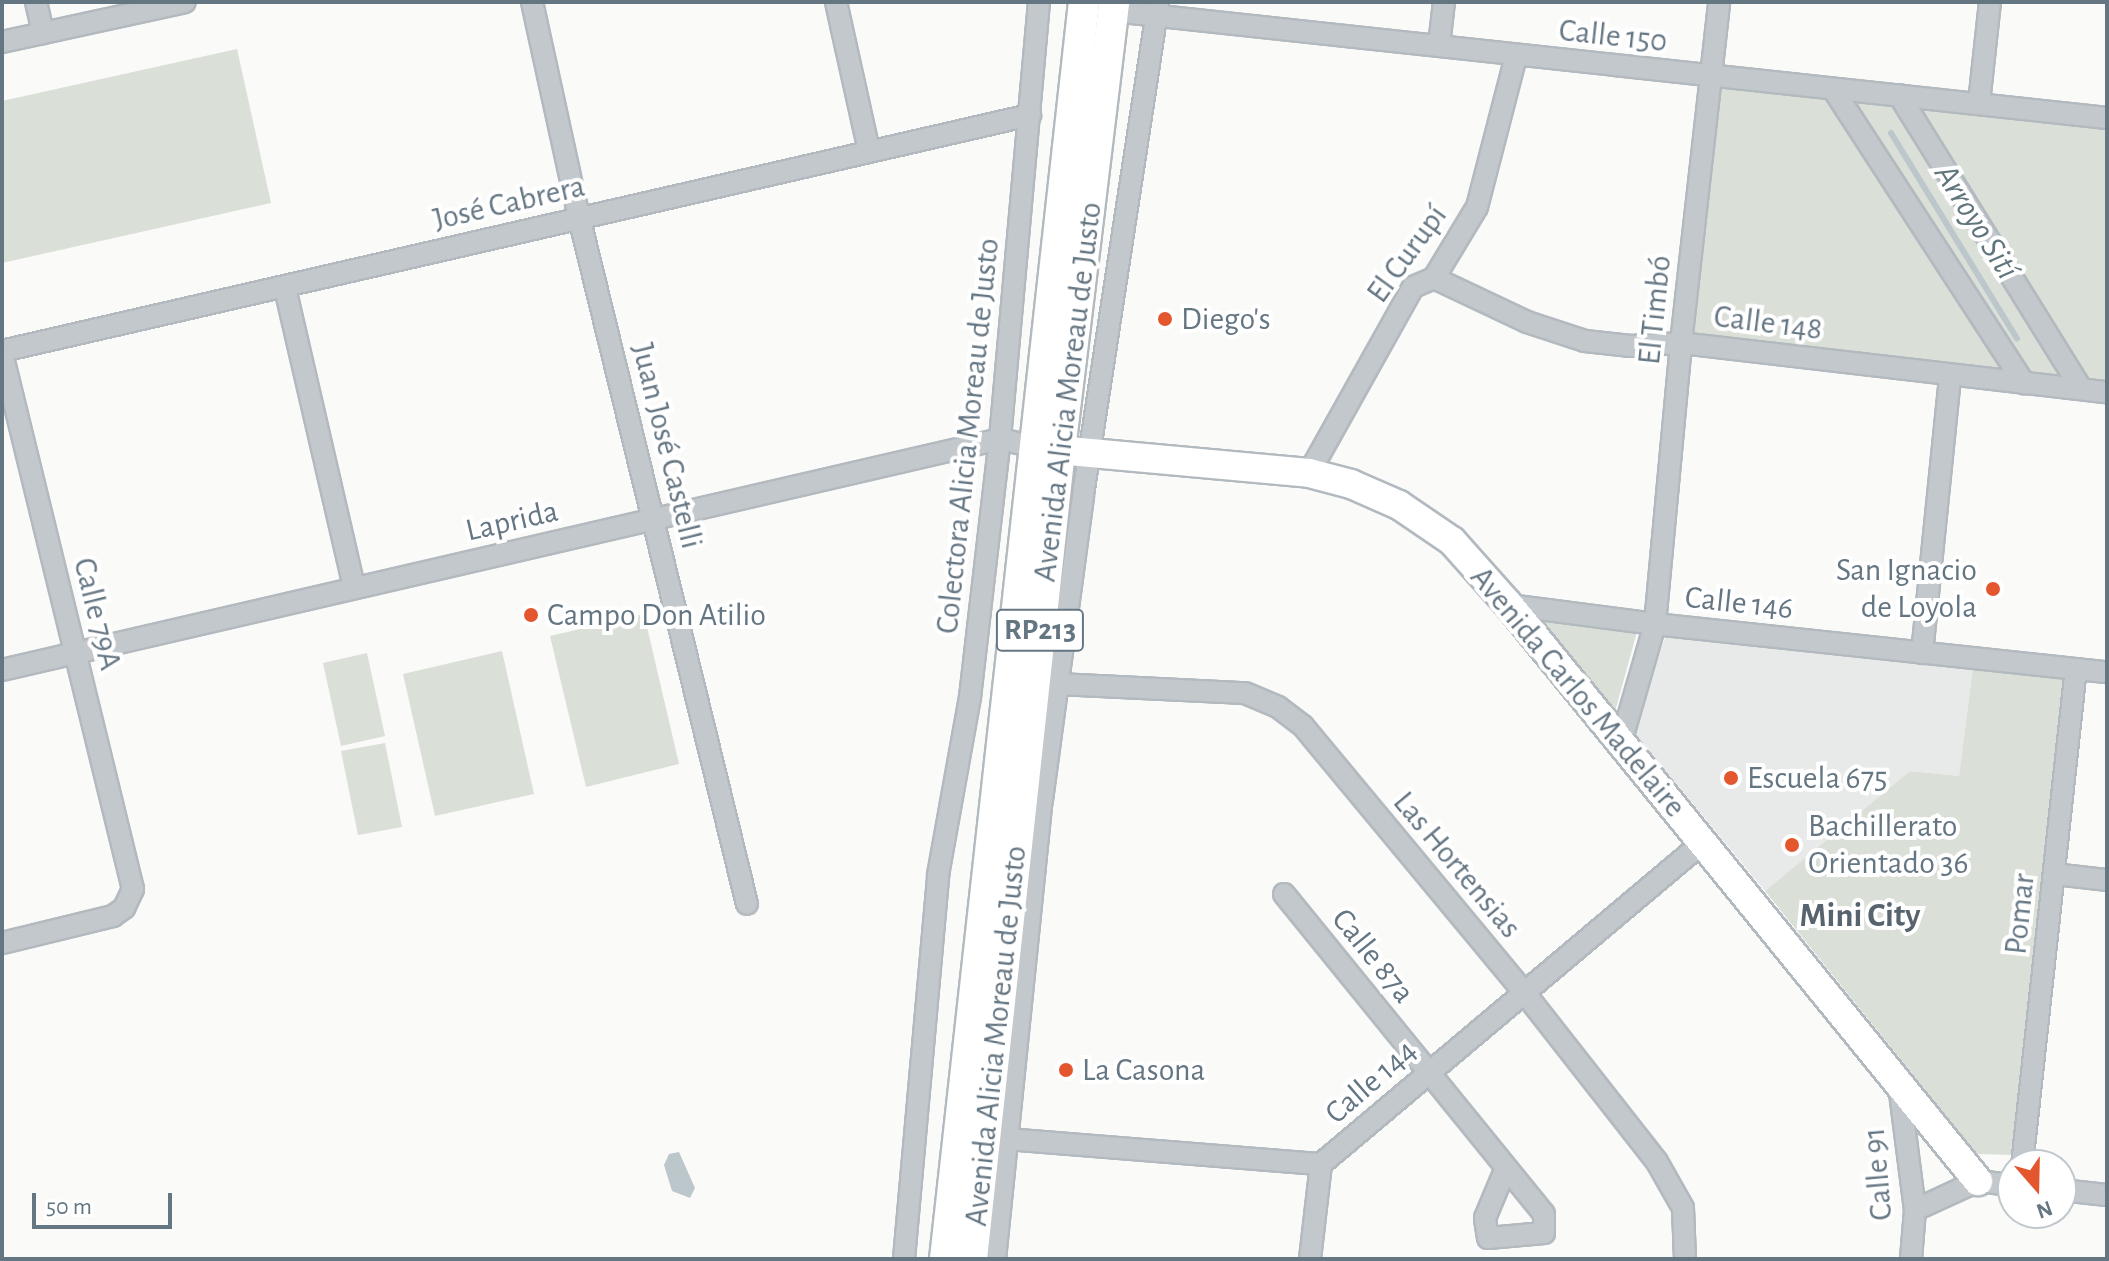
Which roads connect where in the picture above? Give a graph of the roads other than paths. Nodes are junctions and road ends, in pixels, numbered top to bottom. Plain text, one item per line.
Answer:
1 (36, 2) edge
2 (185, 2) edge
3 (532, 2) edge
4 (836, 2) edge
5 (1039, 2) edge
6 (1084, 2) edge
7 (1444, 2) edge
8 (1719, 2) edge
9 (1990, 2) edge
10 (1114, 7) edge
11 (1157, 9) edge
12 (43, 33) junction
13 (2, 42) edge
14 (1439, 45) junction
15 (1516, 56) junction
16 (1711, 76) junction
17 (1833, 89) junction
18 (1899, 95) junction
19 (1979, 103) junction
20 (1030, 115) junction
21 (2107, 118) edge
22 (869, 151) junction
23 (579, 217) junction
24 (1434, 278) junction
25 (285, 288) junction
26 (1681, 343) junction
27 (2, 352) edge
28 (1950, 375) junction
29 (2024, 383) junction
30 (2081, 389) junction
31 (2107, 392) edge
32 (1000, 439) junction
33 (1048, 449) junction
34 (1090, 453) junction
35 (1309, 473) junction
36 (654, 519) junction
37 (354, 588) junction
38 (1509, 605) junction
39 (1655, 624) junction
40 (76, 652) junction
41 (1922, 653) junction
42 (2076, 669) junction
43 (2, 670) edge
44 (2107, 672) edge
45 (1058, 684) junction
46 (1621, 742) junction
47 (1702, 843) junction
48 (2054, 874) junction
49 (2107, 880) edge
50 (1284, 894) dead end
51 (747, 904) dead end
52 (2, 943) edge
53 (1523, 991) junction
54 (1429, 1072) junction
55 (1899, 1085) junction
56 (1007, 1139) junction
57 (2024, 1149) edge
58 (1321, 1164) junction
59 (1506, 1168) dead end
60 (1978, 1181) junction
61 (1997, 1183) edge
62 (2077, 1192) edge
63 (2107, 1195) edge
64 (1915, 1210) junction
65 (904, 1259) edge
66 (945, 1259) edge
67 (972, 1259) edge
68 (995, 1259) edge
69 (1310, 1259) edge
70 (1685, 1259) edge
71 (1911, 1259) edge

1 - 12 street
2 - 12 street
3 - 23 street, Juan José Castelli
4 - 22 street
5 - 20 street, Colectora Alicia Moreau de Justo
6 - 33 main road, Avenida Alicia Moreau de Justo / RP213
7 - 14 street
8 - 16 street, El Timbó
9 - 19 street
10 - 11 street, Calle 150
10 - 33 main road, Avenida Alicia Moreau de Justo / RP213
11 - 14 street, Calle 150
11 - 34 street
12 - 13 street
14 - 15 street, Calle 150
15 - 16 street, Calle 150
15 - 24 street, El Curupí
16 - 17 street, Calle 150
16 - 26 street, El Timbó
17 - 18 street, Calle 150
17 - 29 street
18 - 19 street, Calle 150
18 - 30 street
19 - 21 street, Calle 150
20 - 22 street, José Cabrera
20 - 32 street, Colectora Alicia Moreau de Justo
22 - 23 street, José Cabrera
23 - 25 street, José Cabrera
23 - 36 street, Juan José Castelli
24 - 26 street, Calle 148
24 - 35 street, El Curupí
25 - 27 street, José Cabrera
25 - 37 street
26 - 28 street, Calle 148
26 - 39 street, El Timbó
27 - 40 street, Calle 79A
28 - 29 street, Calle 148
28 - 41 street
29 - 30 street, Calle 148
30 - 31 street, Calle 148
32 - 33 street, Laprida
32 - 36 street, Laprida
32 - 65 street, Colectora Alicia Moreau de Justo
33 - 34 main road, Avenida Carlos Madelaire
33 - 66 main road, Avenida Alicia Moreau de Justo / RP213
33 - 67 main road, Avenida Alicia Moreau de Justo / RP213
34 - 35 main road, Avenida Carlos Madelaire
34 - 45 street
35 - 38 main road, Avenida Carlos Madelaire
36 - 37 street, Laprida
36 - 51 street, Juan José Castelli
37 - 40 street, Laprida
38 - 39 street, Calle 146
38 - 46 main road, Avenida Carlos Madelaire
39 - 41 street, Calle 146
39 - 46 street, El Timbó
40 - 43 street, Laprida
40 - 52 street, Calle 79A
41 - 42 street, Calle 146
42 - 44 street, Calle 146
42 - 48 street, Pomar
45 - 53 street, Las Hortensias
45 - 56 street
46 - 47 main road, Avenida Carlos Madelaire
47 - 53 street, Calle 144
47 - 55 main road, Avenida Carlos Madelaire
48 - 49 street
48 - 57 street, Pomar
50 - 54 street, Calle 87a
53 - 54 street, Calle 144
53 - 70 street, Las Hortensias
54 - 58 street, Calle 144
54 - 59 street, Calle 87a
55 - 60 main road, Avenida Carlos Madelaire
55 - 64 street, Calle 91
56 - 58 street, Calle 144
56 - 68 street
58 - 69 street
60 - 61 street
60 - 64 street
62 - 63 street
64 - 71 street, Calle 91

